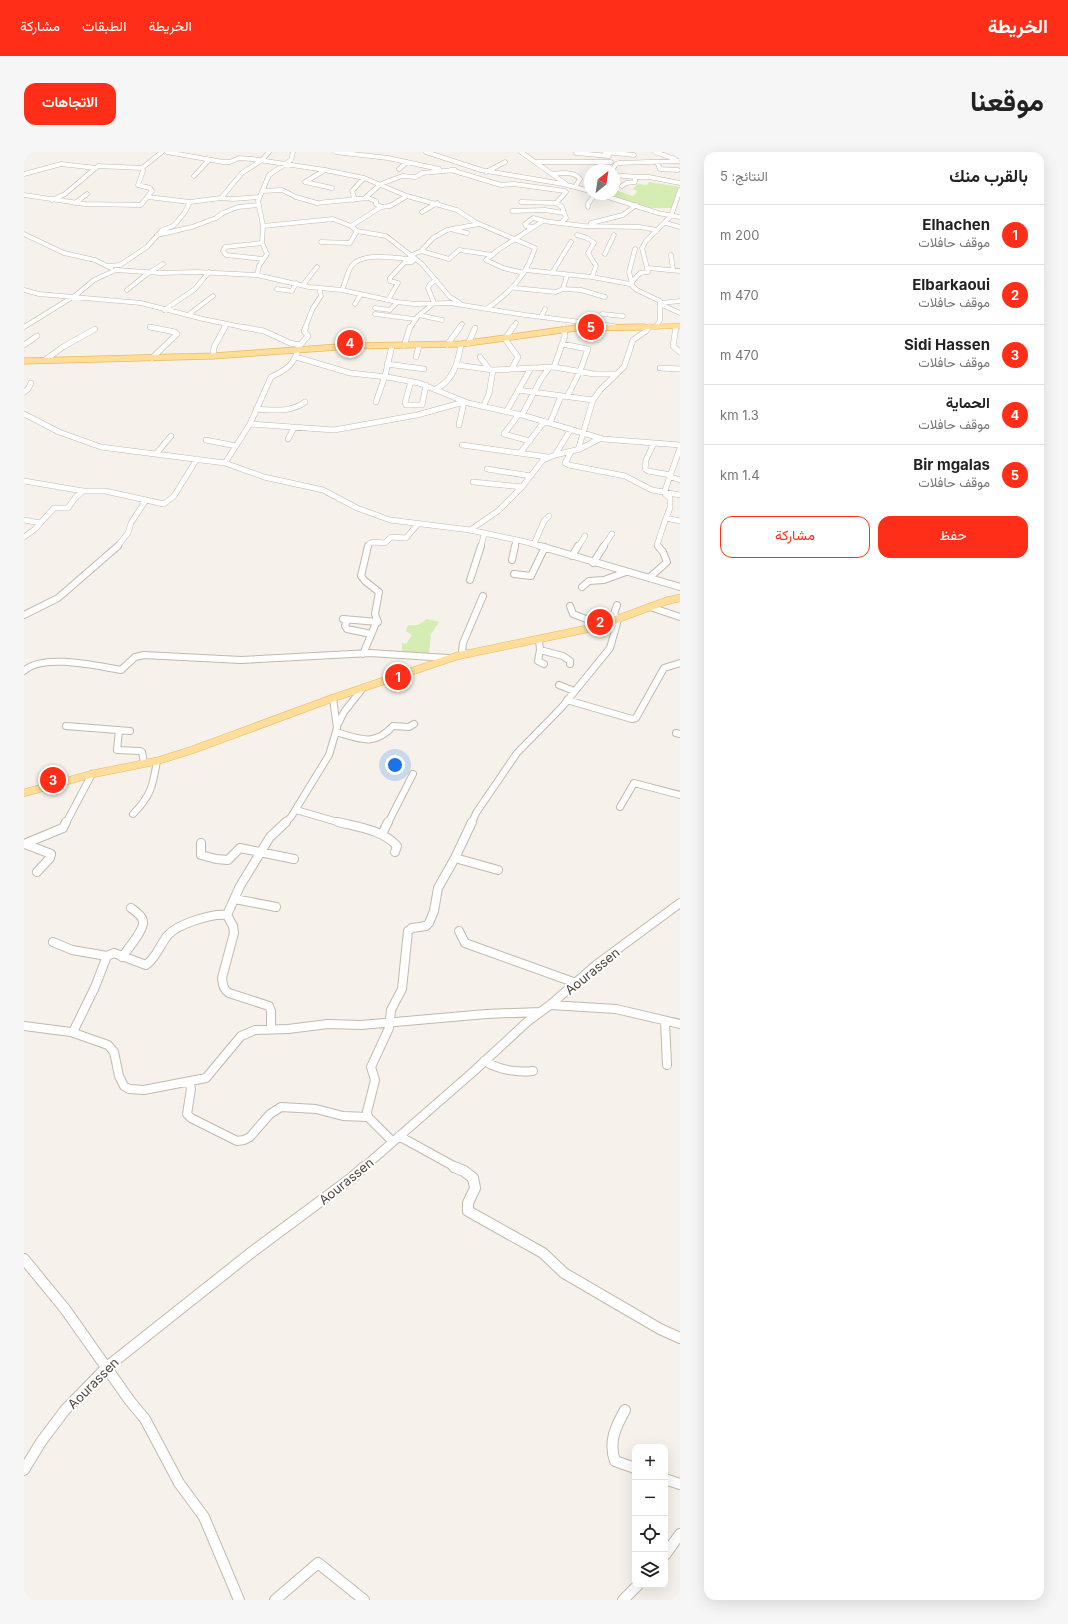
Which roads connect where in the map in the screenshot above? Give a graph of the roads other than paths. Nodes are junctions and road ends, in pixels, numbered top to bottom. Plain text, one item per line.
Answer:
1 (162, 152) edge
2 (167, 152) edge
3 (269, 152) edge
4 (293, 152) edge
5 (335, 152) edge
6 (426, 152) edge
7 (447, 152) edge
8 (521, 152) edge
9 (655, 152) edge
10 (576, 153) edge
11 (607, 153) edge
12 (634, 155) dead end
13 (441, 156) junction
14 (209, 160) junction
15 (262, 160) junction
16 (680, 161) edge
17 (408, 162) junction
18 (505, 162) dead end
19 (537, 162) junction
20 (611, 162) junction
21 (657, 162) junction
22 (640, 163) junction
23 (285, 164) junction
24 (616, 164) joint
25 (469, 166) junction
26 (96, 168) junction
27 (142, 168) junction
28 (638, 168) dead end
29 (399, 169) dead end
30 (326, 170) junction
31 (451, 170) junction
32 (678, 170) dead end
33 (444, 171) junction
34 (487, 171) junction
35 (24, 174) edge
36 (552, 174) junction
37 (194, 176) dead end
38 (620, 176) edge
39 (635, 177) junction
40 (364, 178) junction
41 (478, 178) junction
42 (680, 183) edge
43 (381, 184) junction
44 (567, 185) junction
45 (622, 186) joint
46 (575, 187) junction
47 (332, 188) dead end
48 (630, 188) dead end
49 (584, 189) edge
50 (680, 190) edge
51 (262, 191) junction
52 (87, 194) dead end
53 (679, 194) edge
54 (24, 195) edge
55 (407, 196) junction
56 (148, 197) junction
57 (259, 197) junction
58 (221, 198) junction
59 (365, 198) junction
60 (620, 199) edge
61 (52, 200) junction
62 (353, 200) junction
63 (591, 200) edge
64 (190, 202) junction
65 (521, 202) dead end
66 (75, 203) junction
67 (437, 203) junction
68 (556, 203) junction
69 (259, 205) junction
70 (636, 205) junction
71 (678, 205) edge
72 (381, 207) junction
73 (588, 207) dead end
74 (512, 211) dead end
75 (422, 212) dead end
76 (564, 213) junction
77 (671, 216) junction
78 (680, 217) edge
79 (547, 221) junction
80 (562, 223) junction
81 (666, 223) junction
82 (479, 224) junction
83 (472, 225) junction
84 (263, 226) junction
85 (351, 226) junction
86 (585, 226) junction
87 (533, 227) junction
88 (680, 227) edge
89 (451, 229) junction
90 (657, 230) junction
91 (357, 231) junction
92 (467, 233) junction
93 (24, 234) edge
94 (158, 235) junction
95 (614, 235) dead end
96 (462, 238) dead end
97 (515, 239) junction
98 (321, 242) dead end
99 (571, 242) dead end
100 (262, 243) junction
101 (593, 247) junction
102 (635, 250) dead end
103 (421, 251) junction
104 (493, 255) junction
105 (671, 255) dead end
106 (410, 256) junction
107 (264, 259) junction
108 (416, 260) junction
109 (163, 264) dead end
110 (422, 264) junction
111 (108, 266) junction
112 (318, 267) dead end
113 (648, 268) junction
114 (113, 270) junction
115 (673, 270) junction
116 (680, 271) edge
117 (148, 272) junction
118 (209, 272) junction
119 (525, 272) junction
120 (552, 273) junction
121 (258, 275) junction
122 (567, 275) junction
123 (592, 277) junction
124 (436, 280) junction
125 (296, 283) junction
126 (631, 283) junction
127 (303, 285) junction
128 (319, 288) junction
129 (515, 288) junction
130 (278, 289) dead end
131 (563, 289) junction
132 (24, 290) edge
133 (127, 290) dead end
134 (342, 290) junction
135 (556, 292) junction
136 (361, 294) junction
137 (74, 296) junction
138 (213, 296) dead end
139 (605, 297) dead end
140 (552, 298) dead end
141 (388, 300) junction
142 (680, 301) edge
143 (397, 302) junction
144 (434, 303) junction
145 (355, 304) dead end
146 (662, 304) junction
147 (463, 305) junction
148 (375, 308) dead end
149 (604, 308) dead end
150 (545, 309) dead end
151 (164, 310) junction
152 (389, 310) junction
153 (488, 310) junction
154 (375, 314) dead end
155 (602, 314) junction
156 (680, 314) edge
157 (188, 315) junction
158 (419, 315) junction
159 (386, 316) junction
160 (623, 316) dead end
161 (541, 317) junction
162 (414, 320) junction
163 (442, 320) dead end
164 (516, 323) dead end
165 (225, 324) junction
166 (462, 324) dead end
167 (598, 324) junction
168 (24, 327) edge
169 (150, 327) dead end
170 (621, 327) junction
171 (649, 327) junction
172 (656, 327) junction
173 (678, 327) edge
174 (475, 328) dead end
175 (95, 329) dead end
176 (564, 329) junction
177 (37, 336) dead end
178 (505, 339) junction
179 (461, 344) junction
180 (468, 344) junction
181 (562, 344) junction
182 (24, 345) edge
183 (447, 345) junction
184 (392, 346) junction
185 (404, 346) junction
186 (419, 346) junction
187 (299, 348) junction
188 (680, 352) edge
189 (212, 356) junction
190 (296, 357) junction
191 (416, 357) dead end
192 (480, 357) dead end
193 (152, 358) junction
194 (45, 360) junction
195 (24, 361) edge
196 (387, 364) junction
197 (457, 365) junction
198 (552, 367) junction
199 (512, 368) junction
200 (531, 368) junction
201 (660, 368) dead end
202 (424, 369) dead end
203 (680, 369) edge
204 (491, 370) junction
205 (580, 371) junction
206 (615, 374) junction
207 (385, 376) junction
208 (411, 382) junction
209 (31, 383) dead end
210 (426, 385) junction
211 (436, 389) junction
212 (518, 390) junction
213 (24, 392) edge
214 (534, 393) junction
215 (561, 396) junction
216 (567, 397) junction
217 (593, 400) junction
218 (305, 402) dead end
219 (376, 402) dead end
220 (464, 402) junction
221 (483, 407) junction
222 (256, 408) junction
223 (506, 412) junction
224 (24, 414) edge
225 (520, 415) junction
226 (547, 422) junction
227 (250, 424) junction
228 (459, 425) dead end
229 (294, 428) junction
230 (571, 429) junction
231 (584, 432) junction
232 (171, 436) dead end
233 (601, 438) junction
234 (206, 440) dead end
235 (288, 440) dead end
236 (530, 441) junction
237 (654, 443) junction
238 (462, 445) dead end
239 (680, 445) edge
240 (236, 446) junction
241 (680, 448) edge
242 (578, 450) junction
243 (571, 452) junction
244 (520, 453) junction
245 (156, 454) junction
246 (555, 455) junction
247 (548, 457) junction
248 (197, 459) junction
249 (225, 463) junction
250 (486, 469) dead end
251 (531, 476) junction
252 (671, 476) junction
253 (680, 480) edge
254 (24, 481) edge
255 (473, 482) dead end
256 (522, 487) junction
257 (83, 491) junction
258 (664, 493) junction
259 (680, 495) edge
260 (146, 500) junction
261 (549, 516) dead end
262 (666, 518) junction
263 (24, 520) edge
264 (680, 521) edge
265 (40, 523) junction
266 (415, 526) junction
267 (470, 530) junction
268 (484, 534) junction
269 (612, 534) dead end
270 (24, 536) edge
271 (585, 536) dead end
272 (516, 540) junction
273 (534, 544) junction
274 (545, 547) junction
275 (572, 556) junction
276 (512, 560) dead end
277 (593, 563) junction
278 (626, 572) junction
279 (514, 574) dead end
280 (649, 578) junction
281 (470, 580) dead end
282 (582, 586) dead end
283 (680, 586) edge
284 (680, 594) edge
285 (482, 596) dead end
286 (680, 598) edge
287 (666, 601) junction
288 (617, 605) dead end
289 (570, 606) dead end
290 (650, 607) junction
291 (24, 609) edge
292 (33, 612) junction
293 (24, 615) edge
294 (680, 617) edge
295 (618, 620) junction
296 (376, 623) junction
297 (602, 625) junction
298 (371, 634) junction
299 (539, 639) junction
300 (540, 650) junction
301 (363, 654) junction
302 (466, 654) junction
303 (450, 658) junction
304 (680, 663) edge
305 (544, 664) dead end
306 (570, 664) dead end
307 (24, 671) edge
308 (559, 685) dead end
309 (362, 688) junction
310 (574, 691) junction
311 (334, 698) junction
312 (567, 700) junction
313 (414, 724) dead end
314 (66, 726) dead end
315 (119, 730) junction
316 (336, 730) junction
317 (130, 731) dead end
318 (157, 761) junction
319 (144, 763) junction
320 (92, 774) junction
321 (414, 774) dead end
322 (24, 794) edge
323 (680, 795) edge
324 (620, 807) dead end
325 (296, 810) junction
326 (133, 814) dead end
327 (382, 834) junction
328 (201, 843) dead end
329 (24, 844) edge
330 (395, 852) dead end
331 (260, 853) junction
332 (455, 858) junction
333 (294, 859) dead end
334 (498, 870) dead end
335 (37, 872) dead end
336 (235, 899) junction
337 (680, 903) edge
338 (276, 907) dead end
339 (131, 908) dead end
340 (227, 915) junction
341 (459, 932) dead end
342 (52, 942) dead end
343 (107, 956) junction
344 (122, 956) junction
345 (576, 983) junction
346 (550, 1005) junction
347 (540, 1012) junction
348 (665, 1022) junction
349 (389, 1023) junction
350 (680, 1024) edge
351 (24, 1026) edge
352 (271, 1029) junction
353 (73, 1032) junction
354 (484, 1061) junction
355 (667, 1065) dead end
356 (533, 1071) dead end
357 (189, 1082) junction
358 (368, 1117) junction
359 (396, 1138) junction
360 (24, 1259) edge
361 (680, 1338) edge
362 (107, 1367) junction
363 (625, 1410) dead end
364 (632, 1467) edge
365 (24, 1470) edge
366 (668, 1480) edge
367 (680, 1484) edge
368 (680, 1534) edge
369 (666, 1552) edge
370 (635, 1588) edge
371 (239, 1600) edge
372 (275, 1600) edge
373 (364, 1600) edge
374 (623, 1600) edge

1 - 27 street
2 - 14 street
3 - 15 street
4 - 23 street
5 - 17 street
6 - 13 street
7 - 13 street
8 - 19 street
9 - 16 street
10 - 11 street
11 - 12 street
11 - 20 street
13 - 25 street
14 - 15 street
14 - 37 street
15 - 23 street
15 - 58 street
16 - 21 street
17 - 29 street
17 - 33 street
18 - 34 street
19 - 20 street
19 - 36 street
20 - 24 street
21 - 22 street
21 - 32 street
22 - 24 street
22 - 28 street
23 - 30 street
23 - 51 street
25 - 31 street
25 - 34 street
26 - 27 street
26 - 35 street
26 - 61 street
27 - 56 street
30 - 40 street
30 - 47 street
31 - 33 street
31 - 41 street
33 - 43 street
34 - 41 street
34 - 44 street
36 - 44 street
36 - 46 street
38 - 39 street
39 - 42 street
39 - 45 street
40 - 43 street
40 - 62 street
41 - 68 street
43 - 55 street
43 - 59 street
44 - 46 street
45 - 48 street
46 - 49 street
50 - 53 street
51 - 57 street
51 - 62 street
52 - 66 street
53 - 71 street
54 - 61 street
55 - 67 street
55 - 72 street
56 - 64 street
56 - 66 street
57 - 58 street
57 - 69 street
58 - 64 street
59 - 62 street
59 - 72 street
60 - 70 street
61 - 66 street
63 - 73 street
64 - 94 street
65 - 68 street
67 - 75 street
67 - 82 street
68 - 76 street
69 - 84 street
69 - 94 street
70 - 77 street
70 - 86 street
71 - 77 street
72 - 85 street
74 - 76 street
76 - 80 street
77 - 78 street
77 - 81 street
79 - 80 street
79 - 87 street
79 - 87 street
80 - 86 street
81 - 88 street
81 - 90 street
82 - 83 street
82 - 97 street
83 - 89 street
83 - 92 street
84 - 85 street
84 - 100 street
85 - 91 street
86 - 90 street
86 - 101 street
87 - 97 street
89 - 92 street
89 - 103 street
90 - 113 street
91 - 98 street
91 - 106 street
92 - 96 street
93 - 111 street
94 - 111 street
95 - 101 street
97 - 104 street
97 - 119 street
99 - 120 street
100 - 107 street
100 - 107 street
101 - 123 street
102 - 126 street
103 - 104 street
103 - 106 street
104 - 119 street
105 - 115 street
106 - 108 street
107 - 121 street
108 - 110 street
108 - 134 street
109 - 117 street
110 - 124 street
110 - 141 street
111 - 114 street
112 - 127 street
113 - 115 street
113 - 126 street
114 - 117 street
114 - 137 street
115 - 116 street
117 - 118 street
117 - 133 street
118 - 121 street
118 - 151 street
119 - 120 street
119 - 129 street
120 - 122 street
121 - 125 street
122 - 123 street
122 - 131 street
123 - 126 street
124 - 144 street
124 - 147 street
125 - 127 street
125 - 130 street
126 - 146 street
127 - 128 street
128 - 134 street
128 - 187 street
129 - 135 street
129 - 153 street
131 - 135 street
131 - 139 street
132 - 137 street
134 - 136 street
135 - 140 street
136 - 141 street
136 - 145 street
137 - 151 street
137 - 168 street
138 - 157 street
141 - 143 street
142 - 146 street
143 - 144 street
143 - 152 street
144 - 147 street
144 - 158 street
146 - 156 street
146 - 172 street
147 - 153 street
148 - 152 street
149 - 155 street
150 - 161 street
151 - 157 street
152 - 159 street
153 - 161 street
154 - 159 street
155 - 160 street
155 - 167 street
157 - 165 street
158 - 162 street
158 - 163 street
159 - 162 street
161 - 167 street
162 - 185 street
164 - 178 street
165 - 187 street
165 - 189 street
166 - 183 street
167 - 170 street
169 - 193 street
170 - 171 main road
170 - 176 main road
171 - 172 main road
171 - 206 street
172 - 173 main road
173 - 188 street
174 - 180 street
175 - 194 street
176 - 178 main road
176 - 181 street
177 - 182 street
178 - 180 main road
178 - 199 street
179 - 180 main road
179 - 183 main road
179 - 197 street
181 - 198 street
181 - 205 street
183 - 186 main road
184 - 185 main road
184 - 187 main road
184 - 196 street
185 - 186 main road
186 - 191 street
187 - 189 main road
187 - 190 street
189 - 193 main road
190 - 207 street
190 - 222 street
192 - 204 street
193 - 194 main road
194 - 195 main road
196 - 202 street
196 - 207 street
197 - 204 street
197 - 211 street
198 - 200 street
198 - 205 street
198 - 214 street
199 - 200 street
199 - 204 street
200 - 212 street
201 - 203 street
204 - 221 street
205 - 206 street
205 - 216 street
206 - 217 street
207 - 208 street
207 - 219 street
208 - 210 street
208 - 210 street
209 - 213 street
210 - 211 street
211 - 220 street
212 - 214 street
212 - 223 street
214 - 215 street
214 - 225 street
215 - 216 street
215 - 226 street
216 - 217 street
217 - 231 street
218 - 222 street
220 - 221 street
220 - 228 street
220 - 229 street
221 - 223 street
222 - 227 street
223 - 225 street
224 - 245 street
225 - 226 street
225 - 236 street
226 - 230 street
226 - 236 street
227 - 229 street
227 - 240 street
229 - 235 street
230 - 231 street
230 - 246 street
231 - 233 street
231 - 242 street
232 - 245 street
233 - 237 street
233 - 242 street
234 - 240 street
236 - 244 street
237 - 239 street
237 - 252 street
238 - 244 street
240 - 249 street
241 - 252 street
242 - 243 street
243 - 246 street
243 - 258 street
244 - 247 street
245 - 248 street
246 - 247 street
247 - 251 street
248 - 249 street
248 - 260 street
249 - 266 street
250 - 251 street
251 - 256 street
252 - 253 street
252 - 258 street
254 - 257 street
255 - 256 street
256 - 267 street
257 - 260 street
257 - 265 street
258 - 259 street
258 - 262 street
260 - 292 street
261 - 273 street
262 - 264 street
262 - 280 street
263 - 265 street
265 - 270 street
266 - 267 street
266 - 296 street
267 - 268 street
268 - 272 street
268 - 281 street
269 - 277 street
271 - 275 street
272 - 273 street
272 - 276 street
273 - 274 street
274 - 275 street
274 - 279 street
275 - 277 street
277 - 278 street
278 - 280 street
278 - 282 street
280 - 283 street
284 - 287 main road
285 - 302 street
286 - 287 main road
287 - 290 main road
288 - 295 street
289 - 297 street
290 - 294 street
290 - 295 main road
291 - 292 street
292 - 293 street
295 - 297 main road
295 - 310 street
296 - 298 street
296 - 298 street
297 - 299 main road
298 - 301 street
299 - 300 street
299 - 302 main road
300 - 305 street
300 - 306 street
301 - 303 street
301 - 307 street
302 - 303 main road
303 - 309 main road
304 - 312 street
308 - 310 street
309 - 311 main road
309 - 316 street
310 - 312 street
311 - 316 street
311 - 318 main road
312 - 332 street
313 - 316 street
314 - 315 street
315 - 317 street
315 - 319 street
316 - 325 street
318 - 319 main road
318 - 326 street
319 - 320 main road
320 - 322 main road
320 - 329 street
321 - 327 street
323 - 324 street
325 - 327 street
325 - 331 street
327 - 330 street
328 - 331 street
329 - 335 street
331 - 333 street
331 - 336 street
332 - 334 street
332 - 349 street
336 - 338 street
336 - 340 street
337 - 345 street, Aourassen
339 - 344 street
340 - 344 street
340 - 352 street
341 - 345 street
342 - 343 street
343 - 344 street
343 - 353 street
345 - 346 street, Aourassen
346 - 347 street, Aourassen
346 - 348 street
347 - 349 street
347 - 354 street, Aourassen
348 - 350 street
348 - 355 street
349 - 352 street
349 - 358 street
351 - 353 street
352 - 357 street
353 - 357 street
354 - 356 street
354 - 359 street, Aourassen
357 - 358 street
358 - 359 street
359 - 361 street
359 - 362 street, Aourassen
360 - 362 street
362 - 365 street, Aourassen
362 - 371 street
363 - 364 street
366 - 367 street
368 - 369 street
370 - 374 street
372 - 373 street

